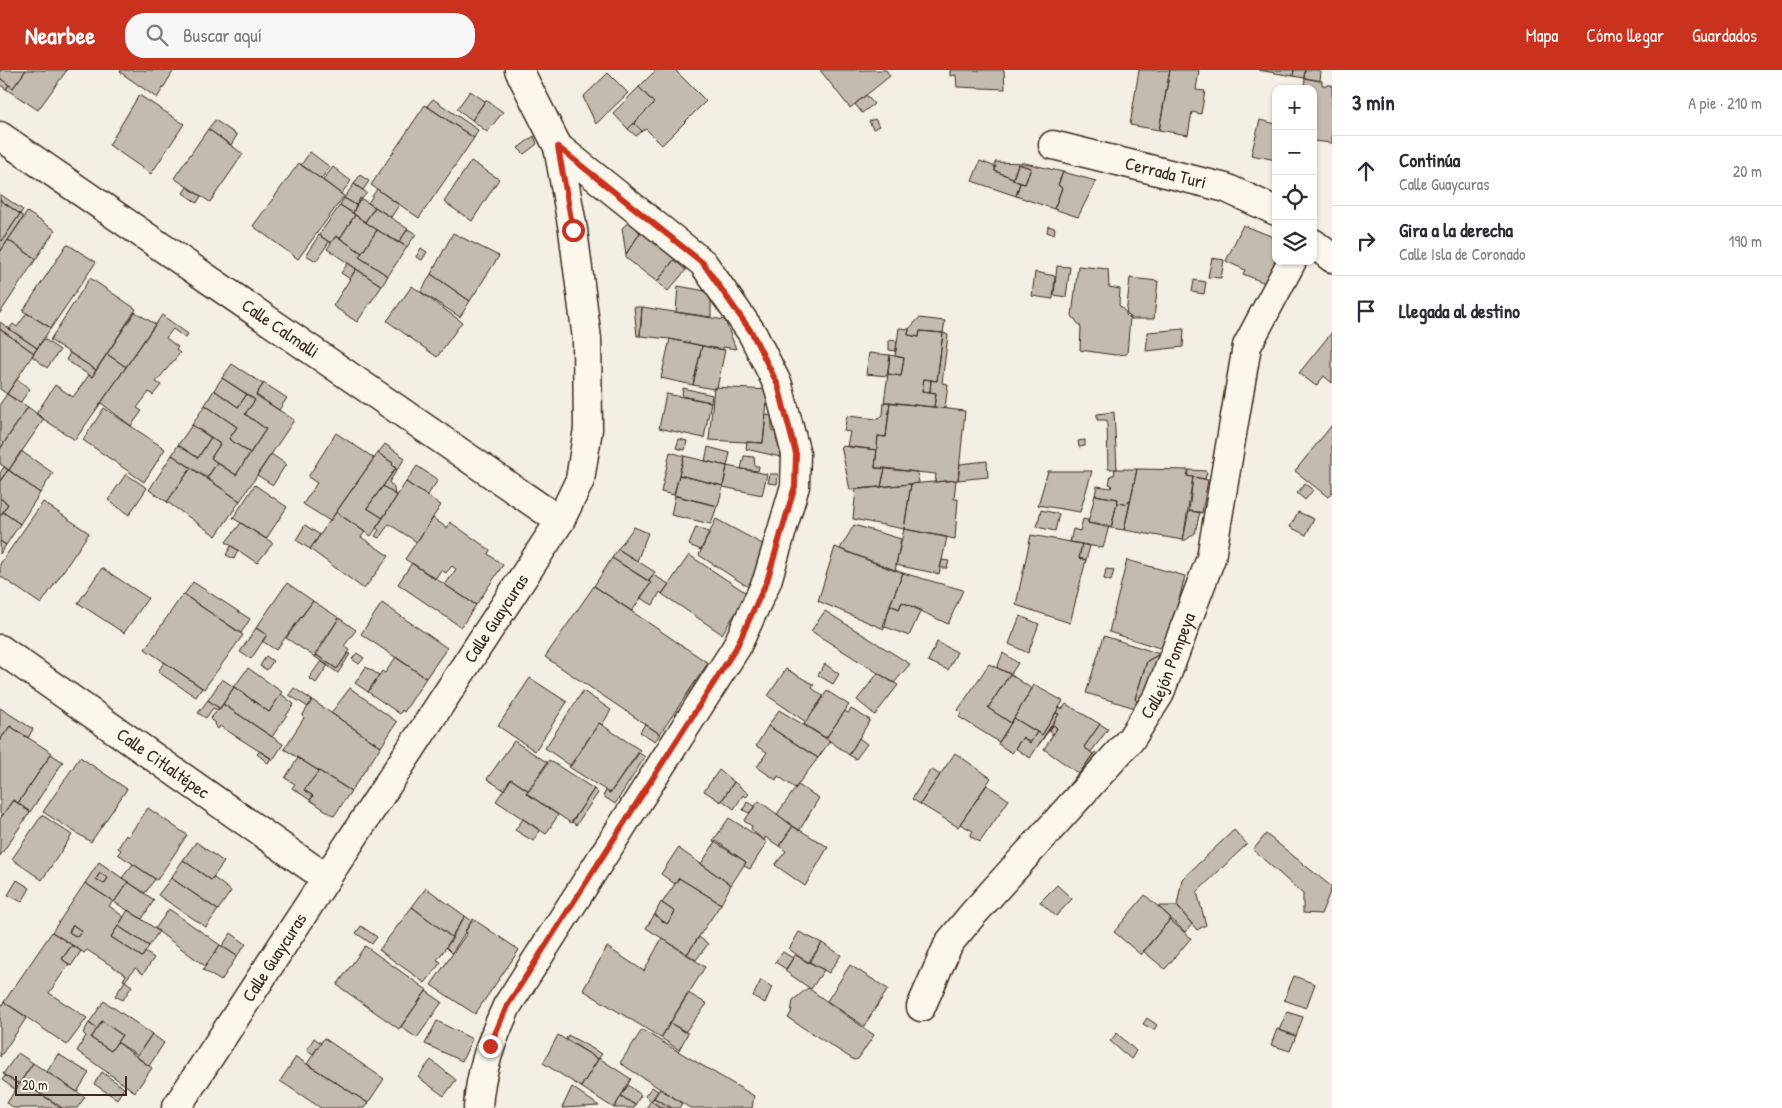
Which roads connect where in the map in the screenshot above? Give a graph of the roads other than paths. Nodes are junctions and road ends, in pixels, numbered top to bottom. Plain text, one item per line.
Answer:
1 (519, 70) edge
2 (0, 136) edge
3 (1054, 145) dead end
4 (558, 147) junction
5 (1272, 209) edge
6 (1317, 246) edge
7 (1332, 258) edge
8 (1289, 265) edge
9 (560, 521) junction
10 (0, 649) edge
11 (326, 878) junction
12 (921, 1007) dead end
13 (176, 1108) edge
14 (478, 1108) edge

1 - 4 street, Calle Guaycuras
2 - 9 street, Calle Calmalli
3 - 5 street, Cerrada Turi
4 - 9 street, Calle Guaycuras
4 - 14 street
6 - 7 street
8 - 12 street, Callejón Pompeya
9 - 11 street, Calle Guaycuras
10 - 11 street, Calle Citlaltépec
11 - 13 street, Calle Guaycuras

